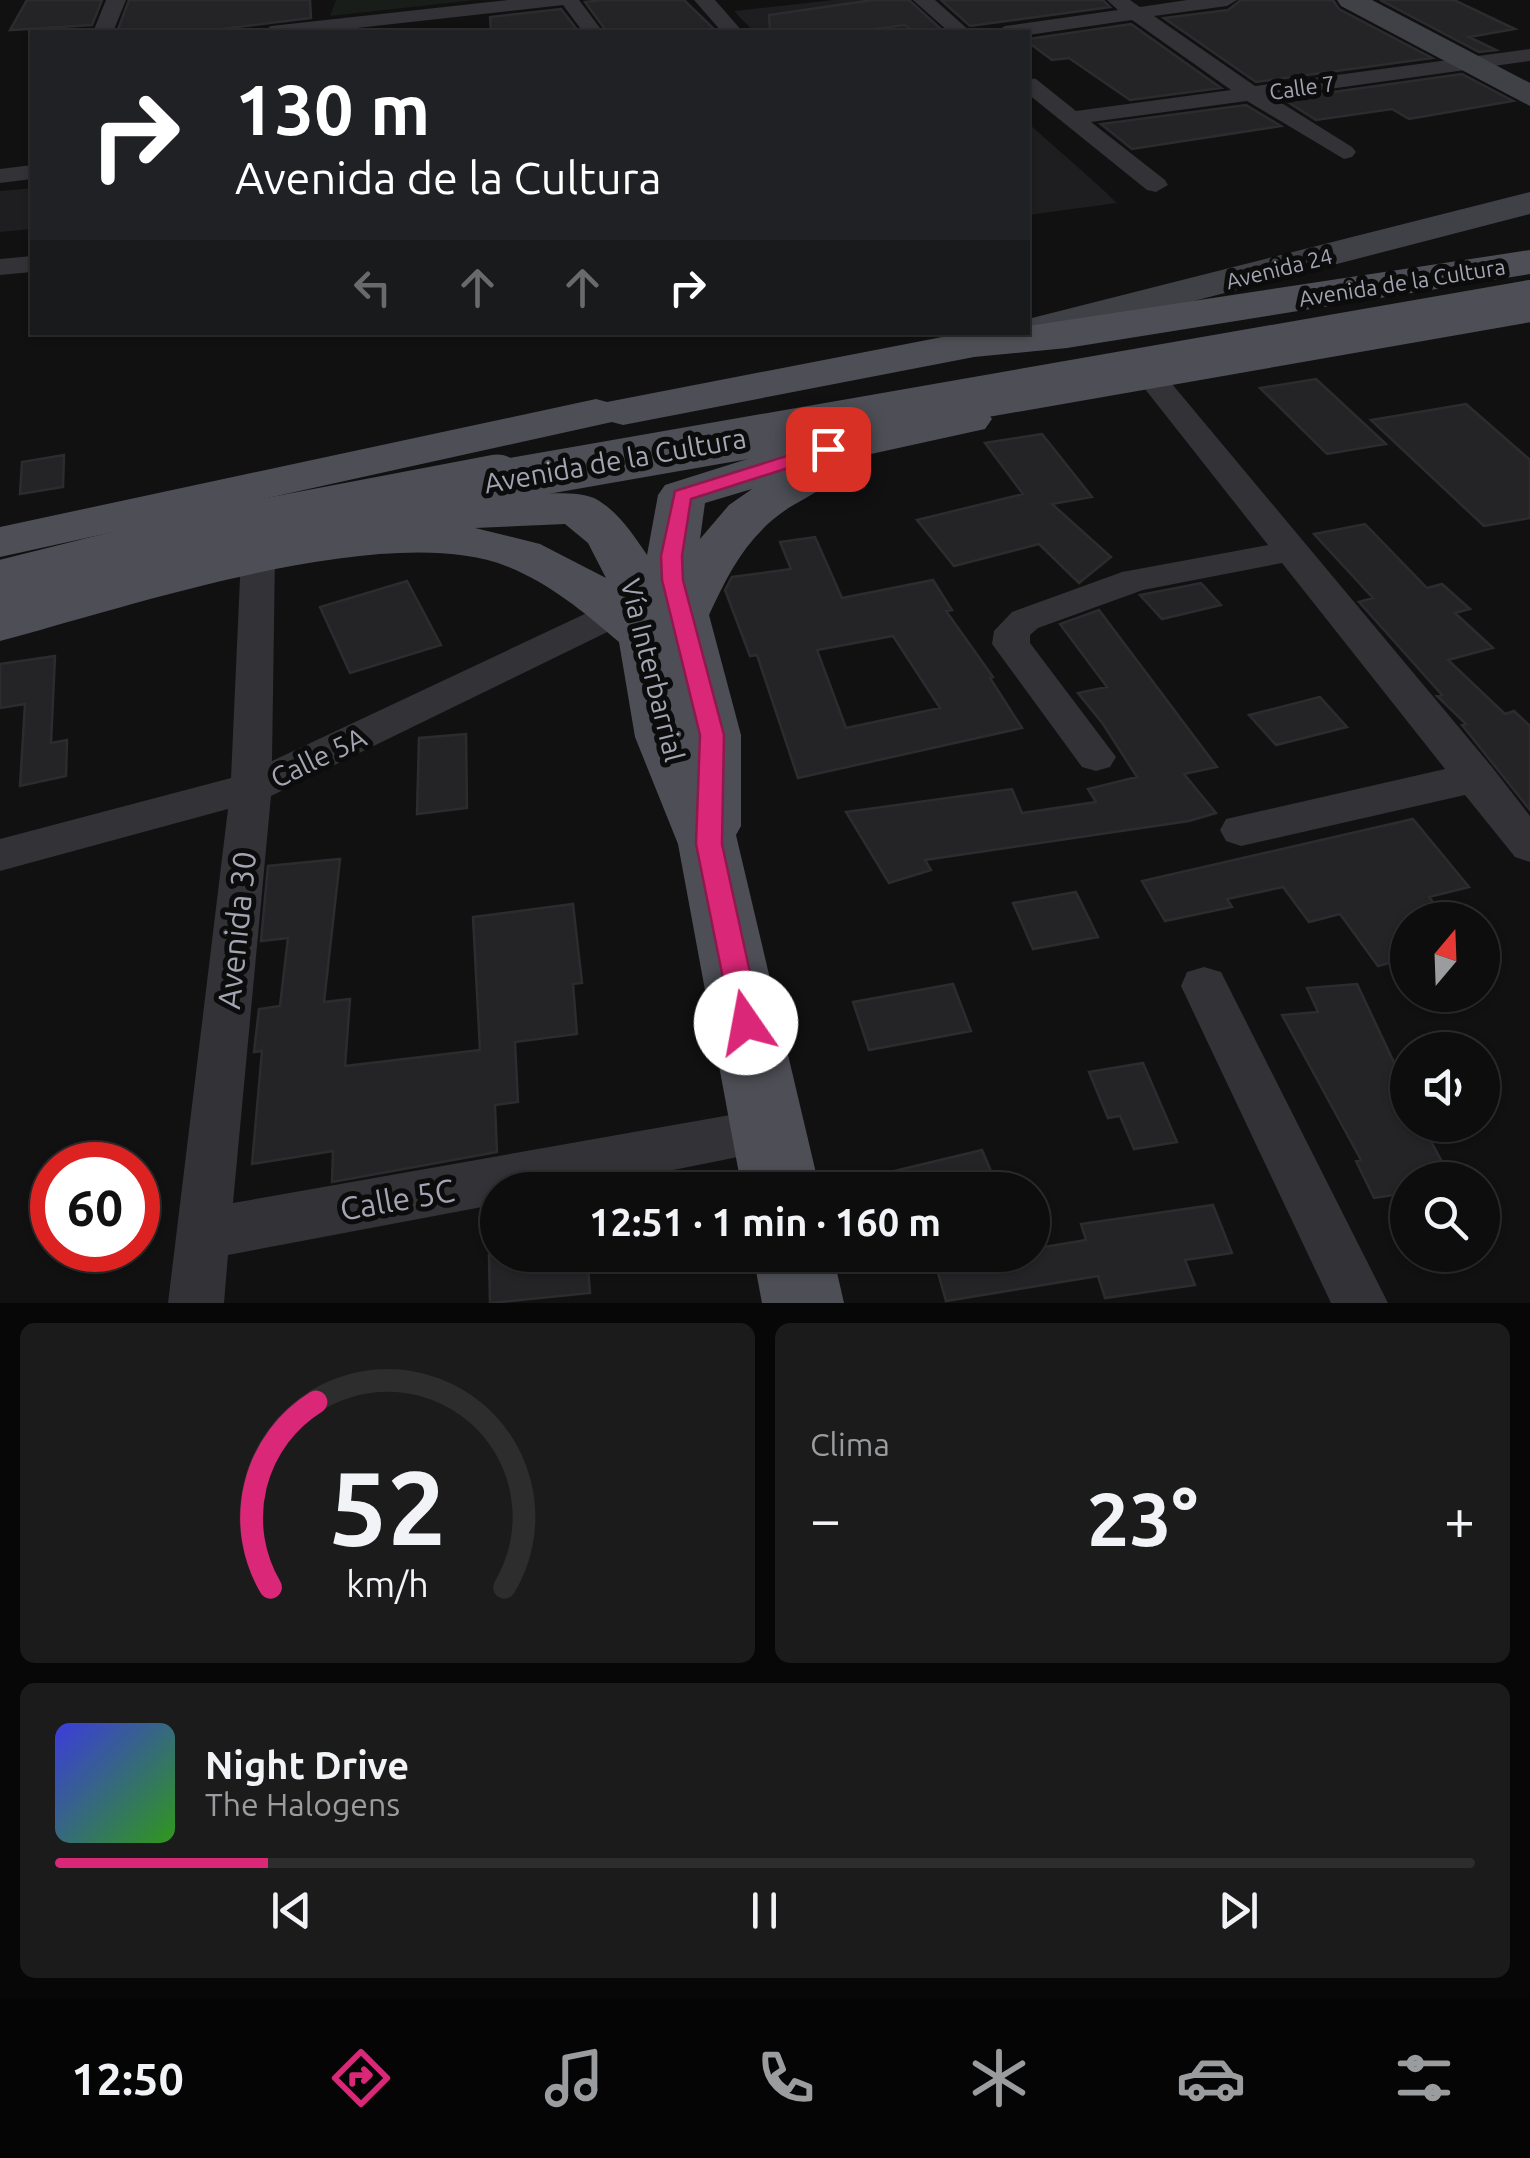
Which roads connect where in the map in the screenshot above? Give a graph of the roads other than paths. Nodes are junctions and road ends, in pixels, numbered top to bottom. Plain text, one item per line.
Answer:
1 (116, 0) edge
2 (316, 0) edge
3 (560, 0) edge
4 (569, 0) edge
5 (704, 0) edge
6 (924, 0) edge
7 (1117, 0) edge
8 (1227, 0) edge
9 (1351, 0) edge
10 (508, 3) edge
11 (1137, 14) junction
12 (446, 23) edge
13 (104, 30) edge
14 (306, 30) edge
15 (324, 30) edge
16 (592, 30) edge
17 (731, 30) edge
18 (959, 30) edge
19 (1020, 30) edge
20 (1530, 55) edge
21 (1469, 64) junction
22 (1030, 86) edge
23 (1252, 94) junction
24 (1530, 96) edge
25 (1073, 118) junction
26 (1344, 152) dead end
27 (30, 172) edge
28 (0, 176) edge
29 (1156, 185) dead end
30 (1530, 203) edge
31 (1530, 262) edge
32 (30, 264) edge
33 (0, 267) edge
34 (1530, 281) edge
35 (1530, 301) edge
36 (1530, 322) edge
37 (1030, 331) edge
38 (1012, 335) edge
39 (974, 344) junction
40 (1156, 384) junction
41 (610, 412) junction
42 (899, 432) junction
43 (682, 496) junction
44 (577, 509) junction
45 (0, 542) edge
46 (1291, 550) junction
47 (266, 554) junction
48 (0, 563) edge
49 (0, 588) edge
50 (648, 622) junction
51 (0, 624) edge
52 (1096, 757) dead end
53 (1478, 777) junction
54 (251, 788) junction
55 (1241, 830) dead end
56 (1530, 846) edge
57 (0, 854) edge
58 (1204, 986) dead end
59 (775, 1160) edge
60 (203, 1234) junction
61 (796, 1272) edge
62 (196, 1303) edge
63 (802, 1303) edge
64 (1360, 1303) edge

1 - 13 street
2 - 14 street
3 - 10 street
4 - 16 street
5 - 17 street
6 - 18 street
7 - 11 street
8 - 11 street
9 - 21 main road
10 - 12 street
11 - 19 street
11 - 23 street
12 - 15 street
20 - 21 street, Calle 7
21 - 23 street, Calle 7
21 - 24 main road
22 - 25 street
23 - 25 street, Calle 7
23 - 26 street
25 - 29 street
27 - 28 street
30 - 37 main road, Avenida 24
31 - 39 main road, Avenida de la Cultura
32 - 33 street
34 - 48 main road, Avenida de la Cultura
35 - 49 main road, Avenida de la Cultura, bridge
36 - 40 main road, Avenida de la Cultura
38 - 39 main road, Avenida 24
39 - 41 main road, Avenida de la Cultura
40 - 42 main road, Avenida de la Cultura
40 - 46 street
41 - 43 main road
41 - 44 main road
41 - 45 main road, Avenida de la Cultura
42 - 43 main road, Avenida de la Cultura
42 - 50 main road
43 - 44 main road, Avenida de la Cultura
43 - 50 main road, Vía Interbarrial
44 - 47 main road, Avenida de la Cultura
44 - 50 main road, Vía Interbarrial
46 - 52 street
46 - 53 street
47 - 50 main road
47 - 51 main road, Avenida de la Cultura
47 - 54 street, Avenida 30
50 - 54 street, Calle 5A
50 - 59 main road, Vía Interbarrial
53 - 55 street
53 - 56 street
54 - 57 street, Calle 5A
54 - 60 street, Avenida 30
58 - 64 street
59 - 60 street, Calle 5C
60 - 62 street, Avenida 30
61 - 63 main road

